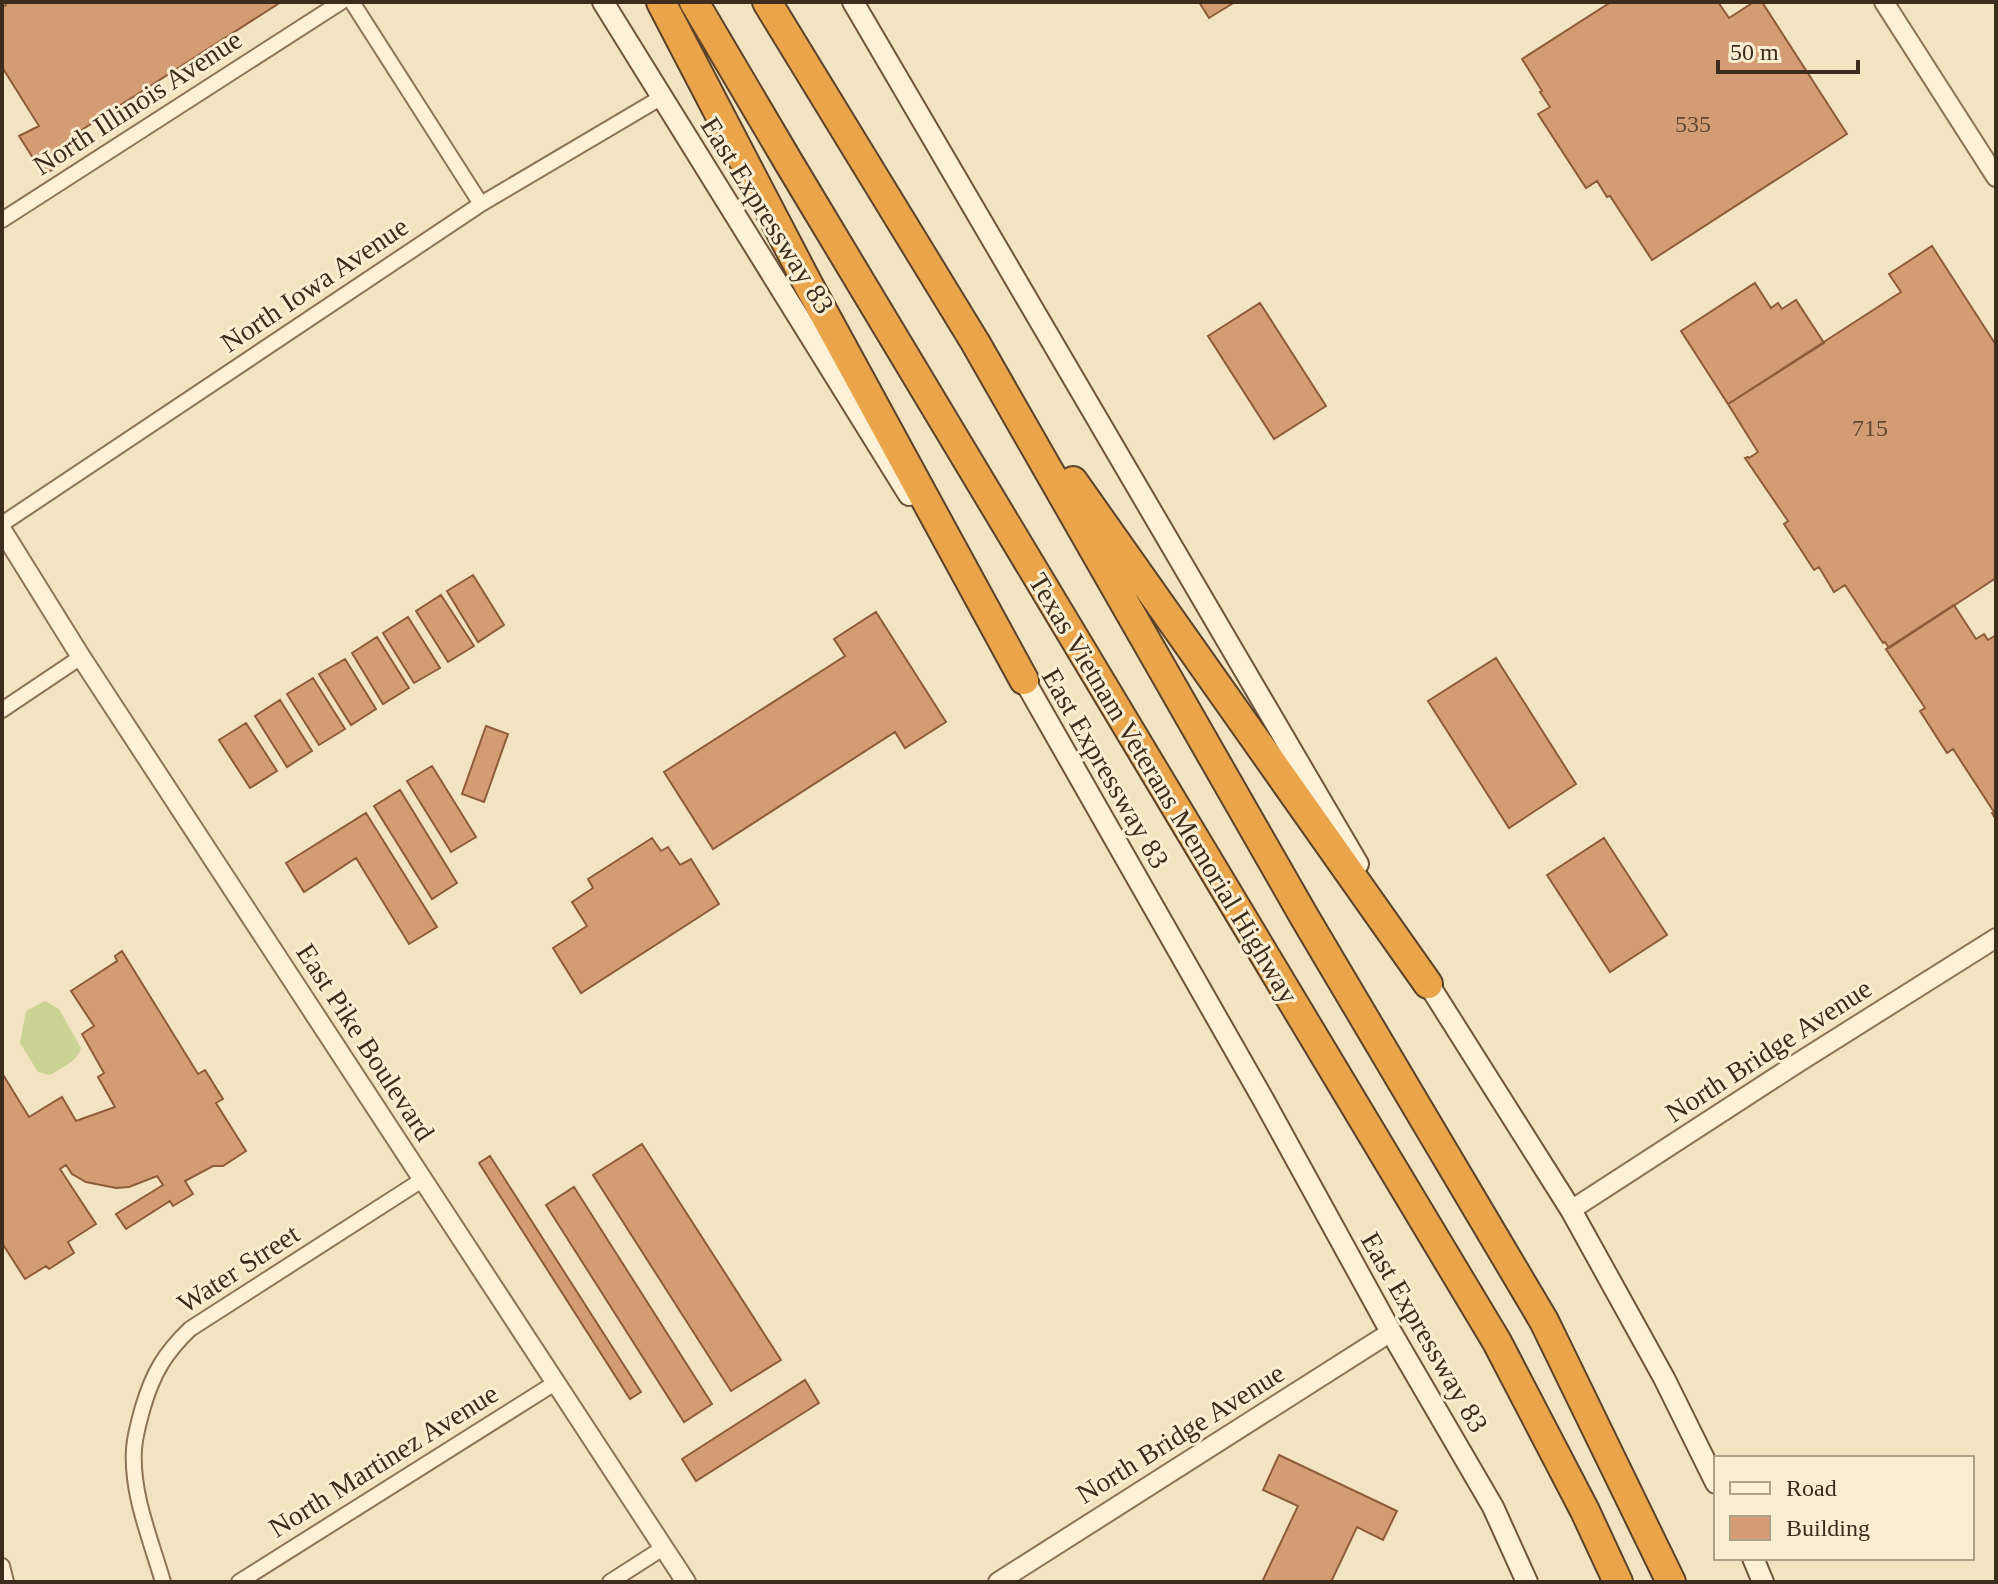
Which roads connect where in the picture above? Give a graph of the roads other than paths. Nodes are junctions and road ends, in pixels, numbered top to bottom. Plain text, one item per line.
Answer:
1 (341, 2) edge
2 (352, 2) edge
3 (603, 2) edge
4 (661, 2) edge
5 (694, 2) edge
6 (767, 2) edge
7 (853, 2) edge
8 (1884, 2) edge
9 (662, 97) junction
10 (1996, 177) edge
11 (481, 204) junction
12 (2, 220) edge
13 (975, 342) junction
14 (2, 524) edge
15 (2, 530) edge
16 (81, 657) junction
17 (1024, 680) junction
18 (2, 710) edge
19 (1996, 938) edge
20 (1428, 984) junction
21 (422, 1180) junction
22 (1571, 1210) junction
23 (1391, 1332) junction
24 (555, 1383) junction
25 (1714, 1479) edge
26 (663, 1548) junction
27 (1754, 1560) edge
28 (2, 1566) edge
29 (6, 1582) edge
30 (163, 1582) edge
31 (239, 1582) edge
32 (610, 1582) edge
33 (686, 1582) edge
34 (998, 1582) edge
35 (1527, 1582) edge
36 (1618, 1582) edge
37 (1671, 1582) edge
38 (1763, 1582) edge

1 - 12 street, North Illinois Avenue
2 - 11 street
3 - 9 main road, East Expressway 83
4 - 17 highway
5 - 36 highway, Texas Vietnam Veterans Memorial Highway
6 - 13 highway, Texas Vietnam Veterans Memorial Highway
7 - 20 main road
8 - 10 street
9 - 11 street, North Iowa Avenue
9 - 17 main road, East Expressway 83
11 - 14 street, North Iowa Avenue
13 - 20 highway
13 - 37 highway, Texas Vietnam Veterans Memorial Highway
15 - 16 street, East Pike Boulevard
16 - 18 street
16 - 21 street, East Pike Boulevard
17 - 23 main road, East Expressway 83
19 - 22 street, North Bridge Avenue
20 - 22 main road
21 - 24 street, East Pike Boulevard
21 - 30 street, Water Street
22 - 25 main road
23 - 34 street, North Bridge Avenue
23 - 35 main road, East Expressway 83
24 - 26 street, East Pike Boulevard
24 - 31 street, North Martinez Avenue
26 - 32 street
26 - 33 street, East Pike Boulevard
27 - 38 main road
28 - 29 street

